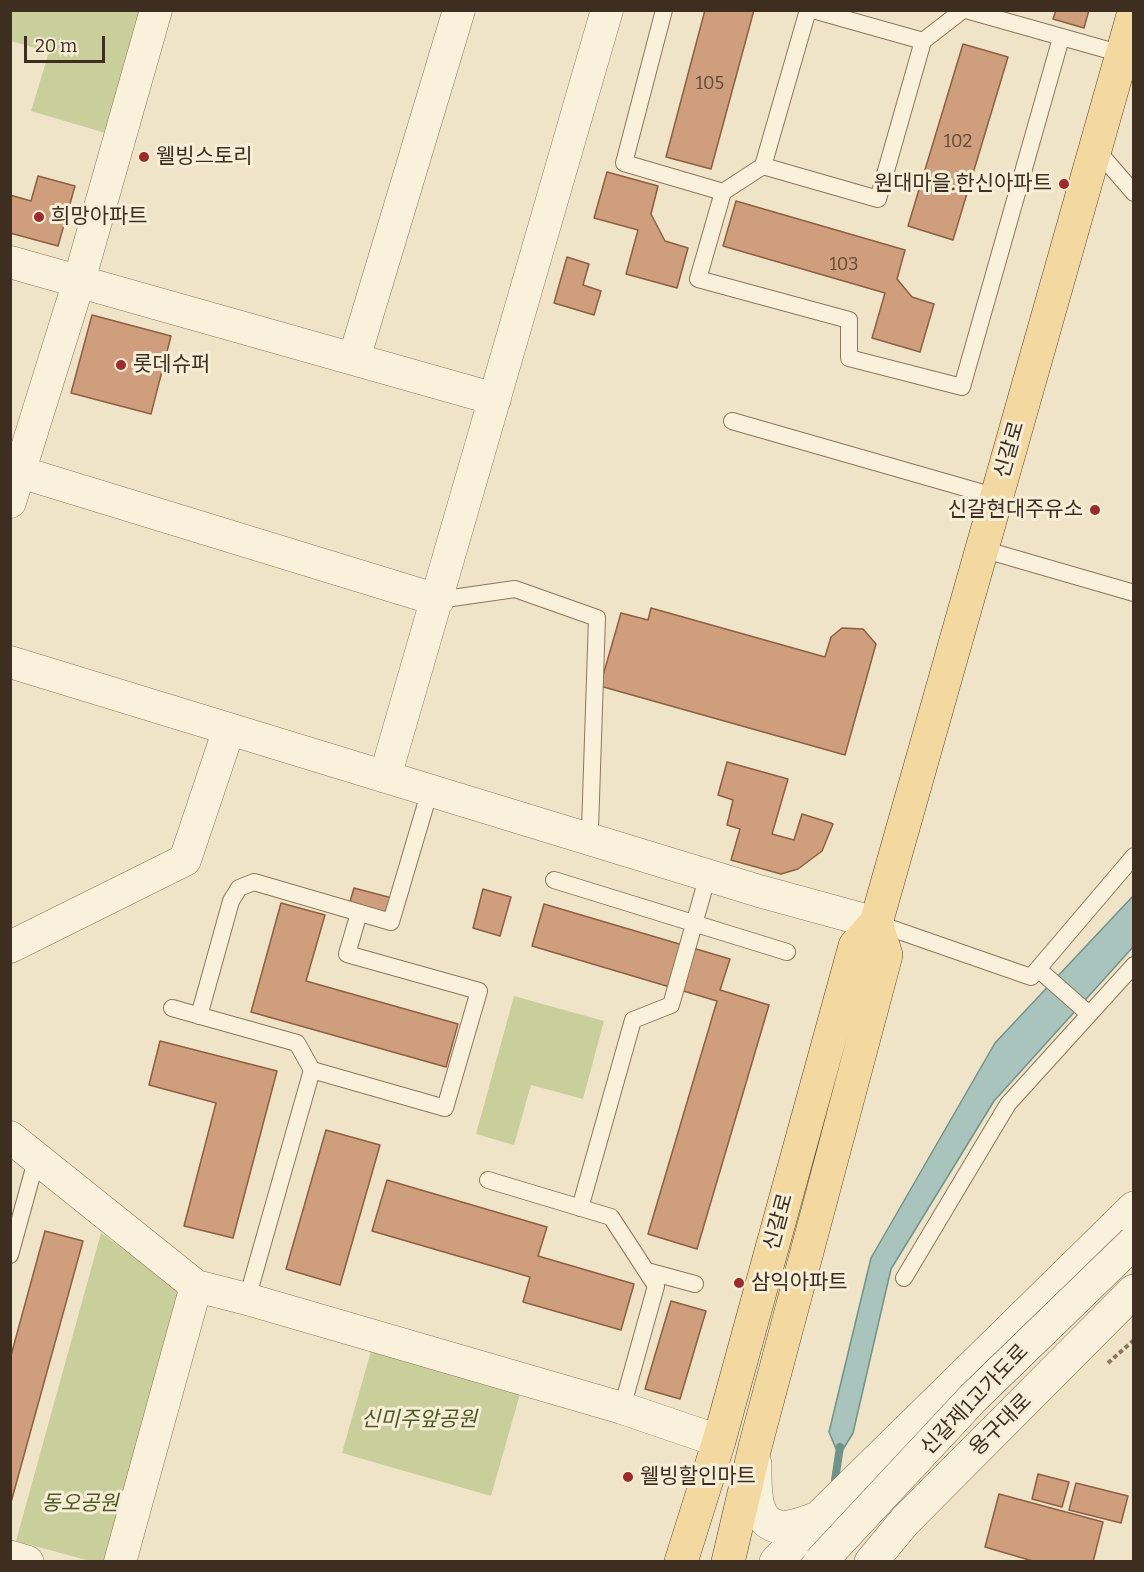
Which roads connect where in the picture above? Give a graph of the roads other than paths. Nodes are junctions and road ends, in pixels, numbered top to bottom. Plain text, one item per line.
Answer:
1 (156, 10) edge
2 (459, 10) edge
3 (607, 10) edge
4 (664, 10) edge
5 (808, 10) edge
6 (813, 10) edge
7 (965, 10) edge
8 (1134, 12) edge
9 (1061, 38) junction
10 (923, 41) junction
11 (1122, 54) junction
12 (1095, 147) junction
13 (763, 166) junction
14 (723, 192) junction
15 (1134, 193) edge
16 (10, 262) edge
17 (79, 281) junction
18 (354, 359) junction
19 (495, 399) junction
20 (732, 421) dead end
21 (20, 472) junction
22 (997, 497) junction
23 (10, 502) edge
24 (982, 549) junction
25 (1134, 593) edge
26 (438, 600) junction
27 (10, 662) edge
28 (229, 729) junction
29 (385, 777) junction
30 (430, 790) junction
31 (590, 829) dead end
32 (1134, 856) edge
33 (708, 876) junction
34 (554, 880) dead end
35 (359, 913) junction
36 (695, 923) junction
37 (876, 923) junction
38 (10, 947) edge
39 (787, 952) dead end
40 (1134, 965) edge
41 (1038, 969) junction
42 (172, 1008) dead end
43 (1089, 1014) junction
44 (200, 1016) junction
45 (312, 1070) junction
46 (10, 1137) edge
47 (37, 1157) junction
48 (488, 1180) dead end
49 (580, 1208) junction
50 (1134, 1208) edge
51 (1134, 1242) edge
52 (10, 1255) edge
53 (647, 1271) junction
54 (904, 1278) dead end
55 (695, 1284) dead end
56 (196, 1286) junction
57 (1134, 1291) edge
58 (247, 1299) junction
59 (622, 1408) junction
60 (719, 1441) junction
61 (755, 1447) junction
62 (816, 1519) junction
63 (10, 1557) edge
64 (27, 1562) edge
65 (120, 1562) edge
66 (681, 1562) edge
67 (728, 1562) edge
68 (776, 1562) edge
69 (820, 1562) edge
70 (825, 1562) edge
71 (871, 1562) edge

1 - 17 street
2 - 18 street
3 - 19 street
4 - 14 lane
5 - 13 lane
6 - 10 lane
7 - 9 lane
7 - 10 lane
8 - 11 main road, 신갈로
9 - 11 lane
9 - 14 lane
10 - 13 lane
11 - 12 main road, 신갈로
12 - 15 lane
12 - 22 main road, 신갈로
13 - 14 lane
16 - 17 street
17 - 18 street
17 - 21 street
18 - 19 street
19 - 26 street
20 - 22 lane
21 - 23 street
21 - 26 street
22 - 24 main road, 신갈로
24 - 25 lane
24 - 37 main road, 신갈로
26 - 29 street
26 - 31 lane
27 - 28 street
28 - 29 street
28 - 38 street
29 - 30 street
30 - 33 street
30 - 35 lane
32 - 41 lane
33 - 36 lane
33 - 37 street
34 - 36 lane
35 - 44 lane
35 - 45 lane
36 - 39 lane
36 - 49 lane
37 - 41 lane
37 - 60 main road, 신갈로
37 - 61 main road, 신갈로
40 - 43 lane
41 - 43 lane
42 - 44 lane
43 - 54 lane
44 - 45 lane
45 - 58 lane
46 - 47 street
47 - 52 lane
47 - 56 street
48 - 49 lane
49 - 53 lane
50 - 62 main road
51 - 69 main road, 신갈제1고가도로, bridge
53 - 55 lane
53 - 59 lane
56 - 58 street
56 - 65 street
57 - 71 main road, 용구대로
58 - 59 street
59 - 60 street
60 - 66 main road, 신갈로
61 - 62 main road
61 - 67 main road, 신갈로
62 - 68 main road
62 - 70 main road
63 - 64 main road

